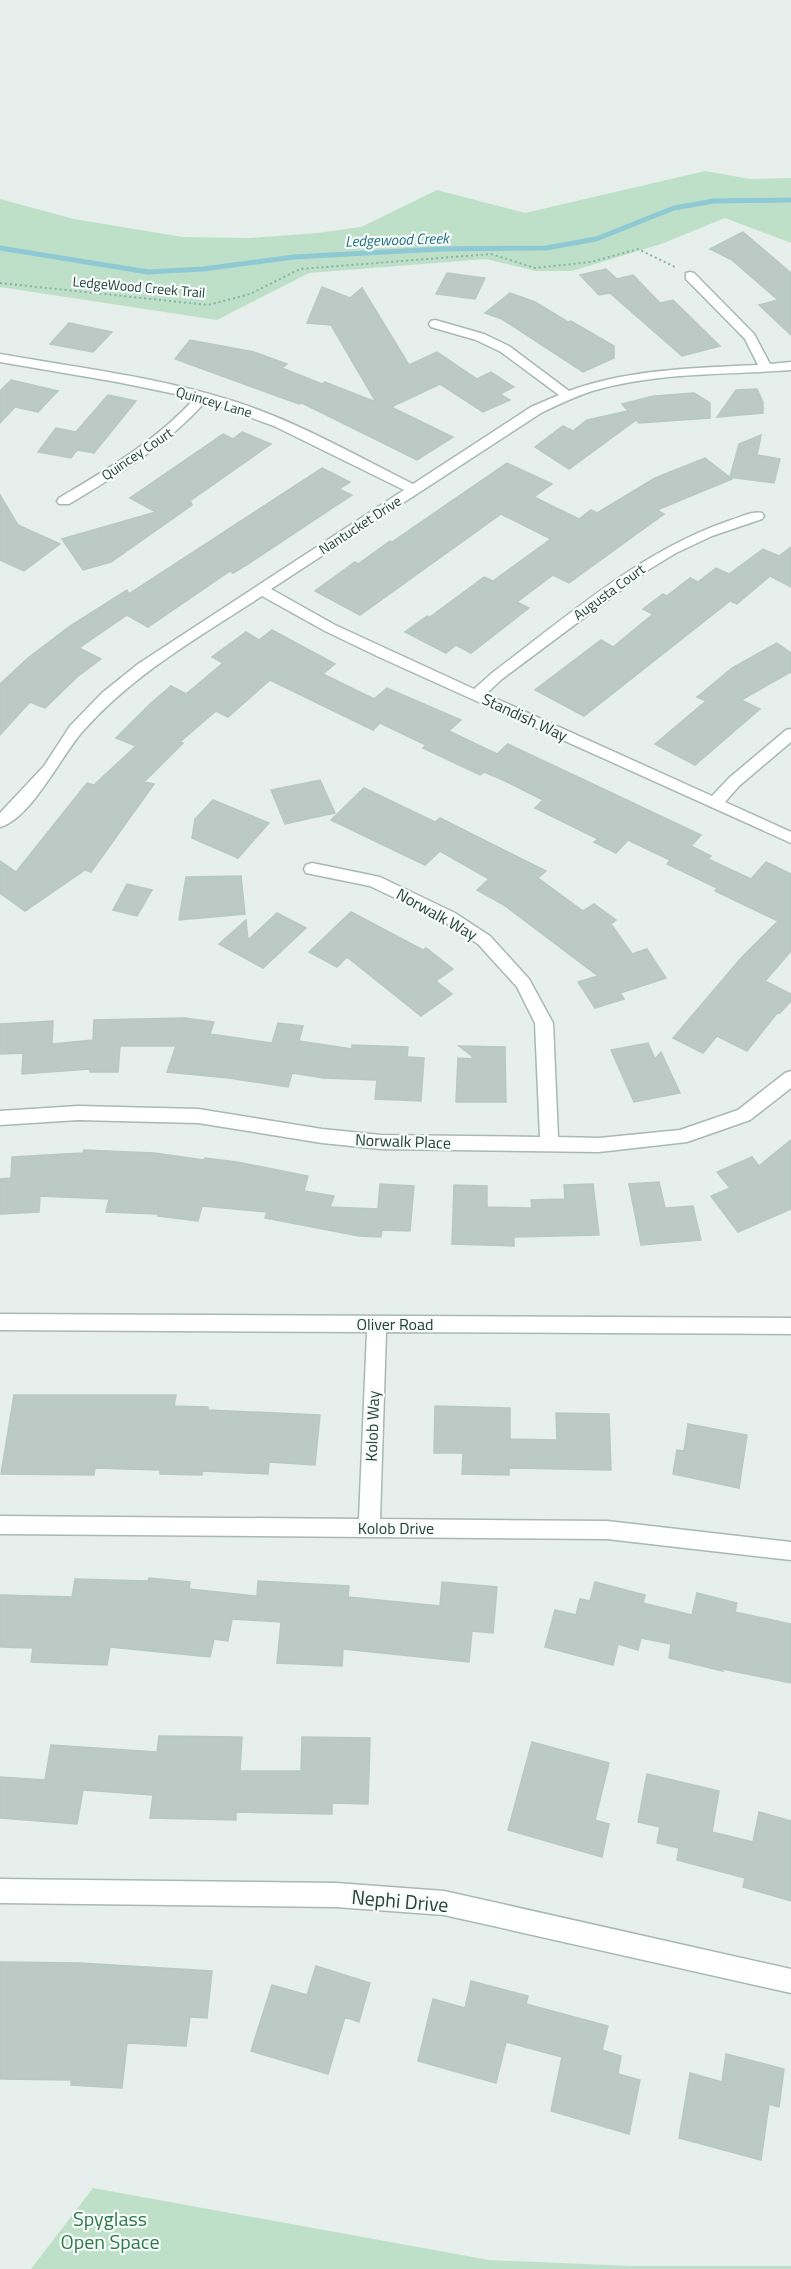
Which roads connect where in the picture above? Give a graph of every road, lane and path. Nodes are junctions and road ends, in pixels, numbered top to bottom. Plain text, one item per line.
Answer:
1 (690, 276) joint
2 (0, 283) edge
3 (435, 324) dead end
4 (0, 358) edge
5 (791, 366) edge
6 (766, 368) junction
7 (567, 395) junction
8 (203, 397) junction
9 (414, 490) junction
10 (64, 501) dead end
11 (758, 516) dead end
12 (262, 590) junction
13 (477, 695) junction
14 (791, 734) edge
15 (714, 804) junction
16 (0, 822) edge
17 (791, 838) edge
18 (312, 869) dead end
19 (791, 1078) edge
20 (0, 1118) edge
21 (549, 1144) junction
22 (0, 1322) edge
23 (377, 1324) junction
24 (791, 1326) edge
25 (0, 1525) edge
26 (369, 1528) junction
27 (791, 1551) edge
28 (0, 1891) edge
29 (791, 1981) edge

1 - 2 path, LedgeWood Creek Trail
1 - 6 street
3 - 7 street
4 - 8 street, Quincey Lane
5 - 6 street, Nantucket Drive
6 - 7 street, Nantucket Drive
7 - 9 street, Nantucket Drive
8 - 9 street, Quincey Lane
8 - 10 street, Quincey Court
9 - 12 street, Nantucket Drive
11 - 13 street, Augusta Court
12 - 13 street, Standish Way
12 - 16 street, Nantucket Drive
13 - 15 street, Standish Way
14 - 15 street
15 - 17 street, Standish Way
18 - 21 street, Norwalk Way
19 - 21 street, Norwalk Place
20 - 21 street, Norwalk Place
22 - 23 street, Oliver Road
23 - 24 street, Oliver Road
23 - 26 street, Kolob Way
25 - 26 street, Kolob Drive
26 - 27 street, Kolob Drive
28 - 29 street, Nephi Drive

